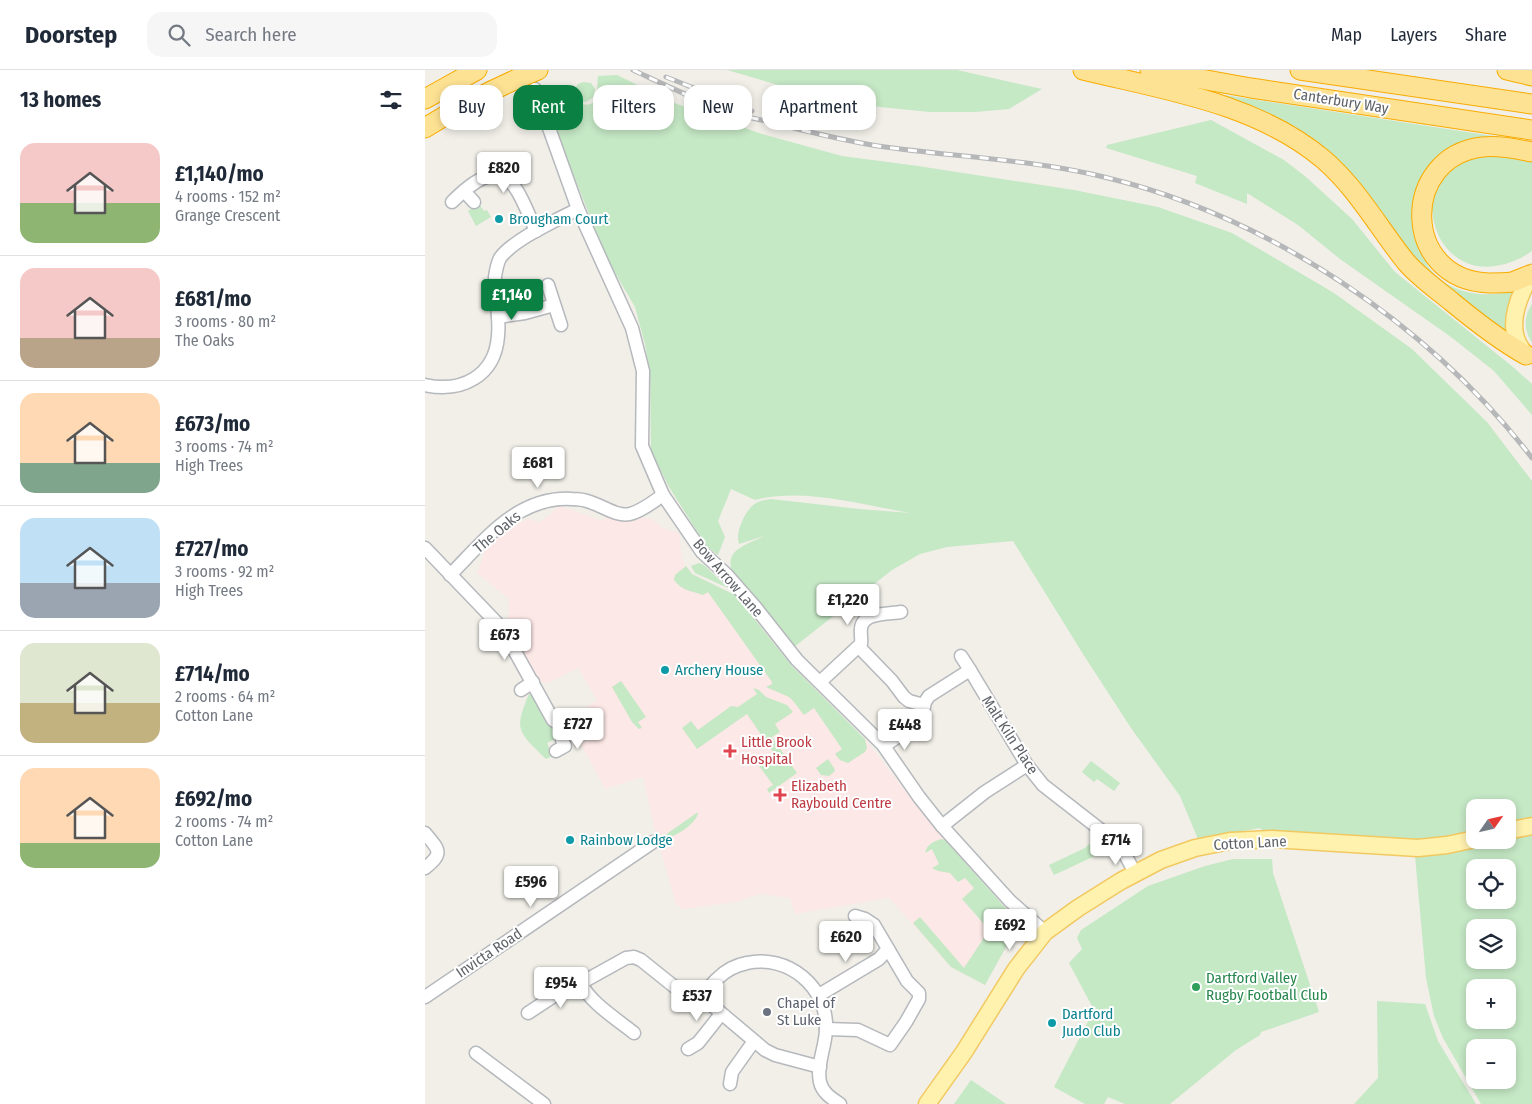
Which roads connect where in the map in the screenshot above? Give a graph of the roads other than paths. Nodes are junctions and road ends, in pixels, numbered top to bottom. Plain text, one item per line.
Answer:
1 (477, 70) edge
2 (538, 70) edge
3 (1083, 70) edge
4 (1150, 70) edge
5 (1299, 70) edge
6 (1507, 70) edge
7 (1532, 76) edge
8 (425, 99) edge
9 (1532, 104) edge
10 (425, 128) edge
11 (550, 130) edge
12 (1532, 130) edge
13 (1532, 152) edge
14 (474, 202) dead end
15 (578, 209) junction
16 (536, 231) junction
17 (1531, 274) edge
18 (548, 285) dead end
19 (554, 305) junction
20 (498, 317) junction
21 (561, 325) dead end
22 (1529, 356) edge
23 (425, 385) edge
24 (663, 495) junction
25 (425, 548) edge
26 (450, 575) junction
27 (901, 612) dead end
28 (859, 647) junction
29 (961, 656) dead end
30 (970, 670) junction
31 (533, 682) junction
32 (820, 682) junction
33 (521, 690) dead end
34 (924, 705) junction
35 (591, 722) dead end
36 (564, 728) junction
37 (884, 746) junction
38 (556, 751) dead end
39 (1027, 765) junction
40 (942, 826) junction
41 (1532, 826) edge
42 (1516, 829) edge
43 (425, 833) edge
44 (1466, 841) edge
45 (653, 842) dead end
46 (425, 868) edge
47 (1135, 873) junction
48 (855, 916) dead end
49 (1045, 932) junction
50 (888, 949) junction
51 (581, 983) junction
52 (819, 995) junction
53 (701, 996) junction
54 (425, 997) edge
55 (527, 1013) dead end
56 (721, 1014) junction
57 (826, 1029) junction
58 (634, 1033) dead end
59 (754, 1041) junction
60 (688, 1049) dead end
61 (476, 1053) dead end
62 (820, 1067) junction
63 (730, 1084) dead end
64 (544, 1104) edge
65 (839, 1104) edge
66 (927, 1104) edge

1 - 8 highway
2 - 10 highway
3 - 22 highway
4 - 12 highway, Canterbury Way
5 - 9 highway, Canterbury Way
6 - 7 highway
11 - 15 street, Bow Arrow Lane
13 - 17 highway
14 - 16 street
15 - 16 street
15 - 24 street, Bow Arrow Lane
16 - 20 street
17 - 22 main road
18 - 19 street
19 - 20 street
19 - 21 street
20 - 23 street
24 - 26 street, The Oaks
24 - 32 street, Bow Arrow Lane
25 - 26 street
26 - 31 street
27 - 28 street
28 - 32 street
28 - 34 street
29 - 30 street, Malt Kiln Place
30 - 34 street
30 - 39 street, Malt Kiln Place
31 - 33 street
31 - 36 street
32 - 37 street, Bow Arrow Lane
34 - 37 street
35 - 36 street
36 - 38 street
37 - 40 street, Bow Arrow Lane
39 - 40 street
39 - 47 street, Malt Kiln Place
40 - 49 street, Bow Arrow Lane
41 - 42 main road
43 - 46 street
44 - 47 main road, Cotton Lane
45 - 54 street, Invicta Road
47 - 49 main road, Cotton Lane
48 - 50 street
49 - 66 main road, Cotton Lane
50 - 52 street
50 - 57 street
51 - 53 street
51 - 55 street
51 - 58 street
52 - 53 street
52 - 57 street
53 - 56 street
56 - 59 street
56 - 60 street
57 - 62 street
59 - 62 street
59 - 63 street
61 - 64 street
62 - 65 street

